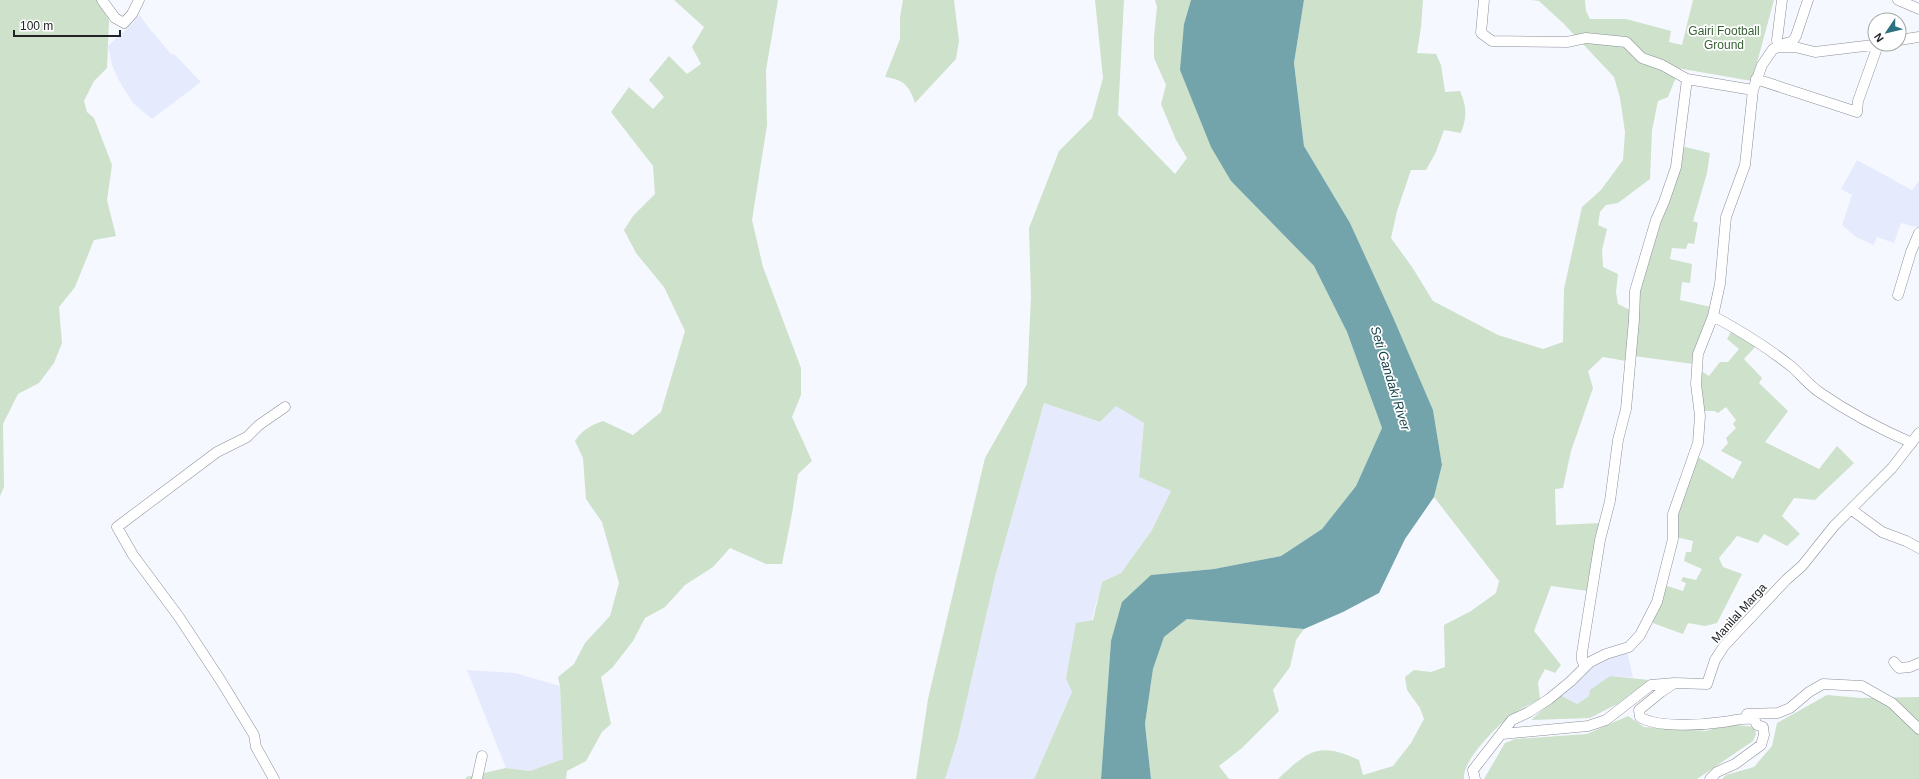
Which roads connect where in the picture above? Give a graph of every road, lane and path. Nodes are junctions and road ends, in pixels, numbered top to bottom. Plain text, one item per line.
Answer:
1 (102, 0) edge
2 (140, 0) edge
3 (1484, 0) edge
4 (1782, 0) edge
5 (1808, 0) edge
6 (1898, 0) edge
7 (1919, 9) edge
8 (1919, 37) edge
9 (1907, 39) edge
10 (1867, 46) edge
11 (1778, 47) junction
12 (1876, 52) edge
13 (1687, 79) junction
14 (1756, 79) junction
15 (1753, 90) junction
16 (1919, 233) edge
17 (1898, 295) dead end
18 (1713, 316) junction
19 (285, 407) dead end
20 (1919, 433) edge
21 (1912, 444) junction
22 (1852, 510) junction
23 (1919, 548) edge
24 (1894, 662) dead end
25 (1919, 663) edge
26 (1585, 667) junction
27 (1674, 683) junction
28 (1724, 722) junction
29 (1919, 729) edge
30 (1502, 734) junction
31 (482, 756) dead end
32 (274, 779) edge
33 (478, 779) edge
34 (1475, 779) edge
35 (1710, 779) edge

1 - 2 street
3 - 13 street
4 - 11 street
5 - 11 street
6 - 7 street
8 - 9 street
10 - 11 street
11 - 14 street
12 - 14 street
13 - 15 street
13 - 26 street
14 - 15 street
15 - 18 street
16 - 17 street
18 - 21 street
18 - 26 street
19 - 32 street
20 - 21 street, Manilal Marga
21 - 22 street, Manilal Marga
22 - 23 street
22 - 27 street, Manilal Marga
24 - 25 street
26 - 30 street
27 - 28 street
27 - 30 street, Manilal Marga
28 - 29 street
28 - 35 street
30 - 34 street
31 - 33 street

